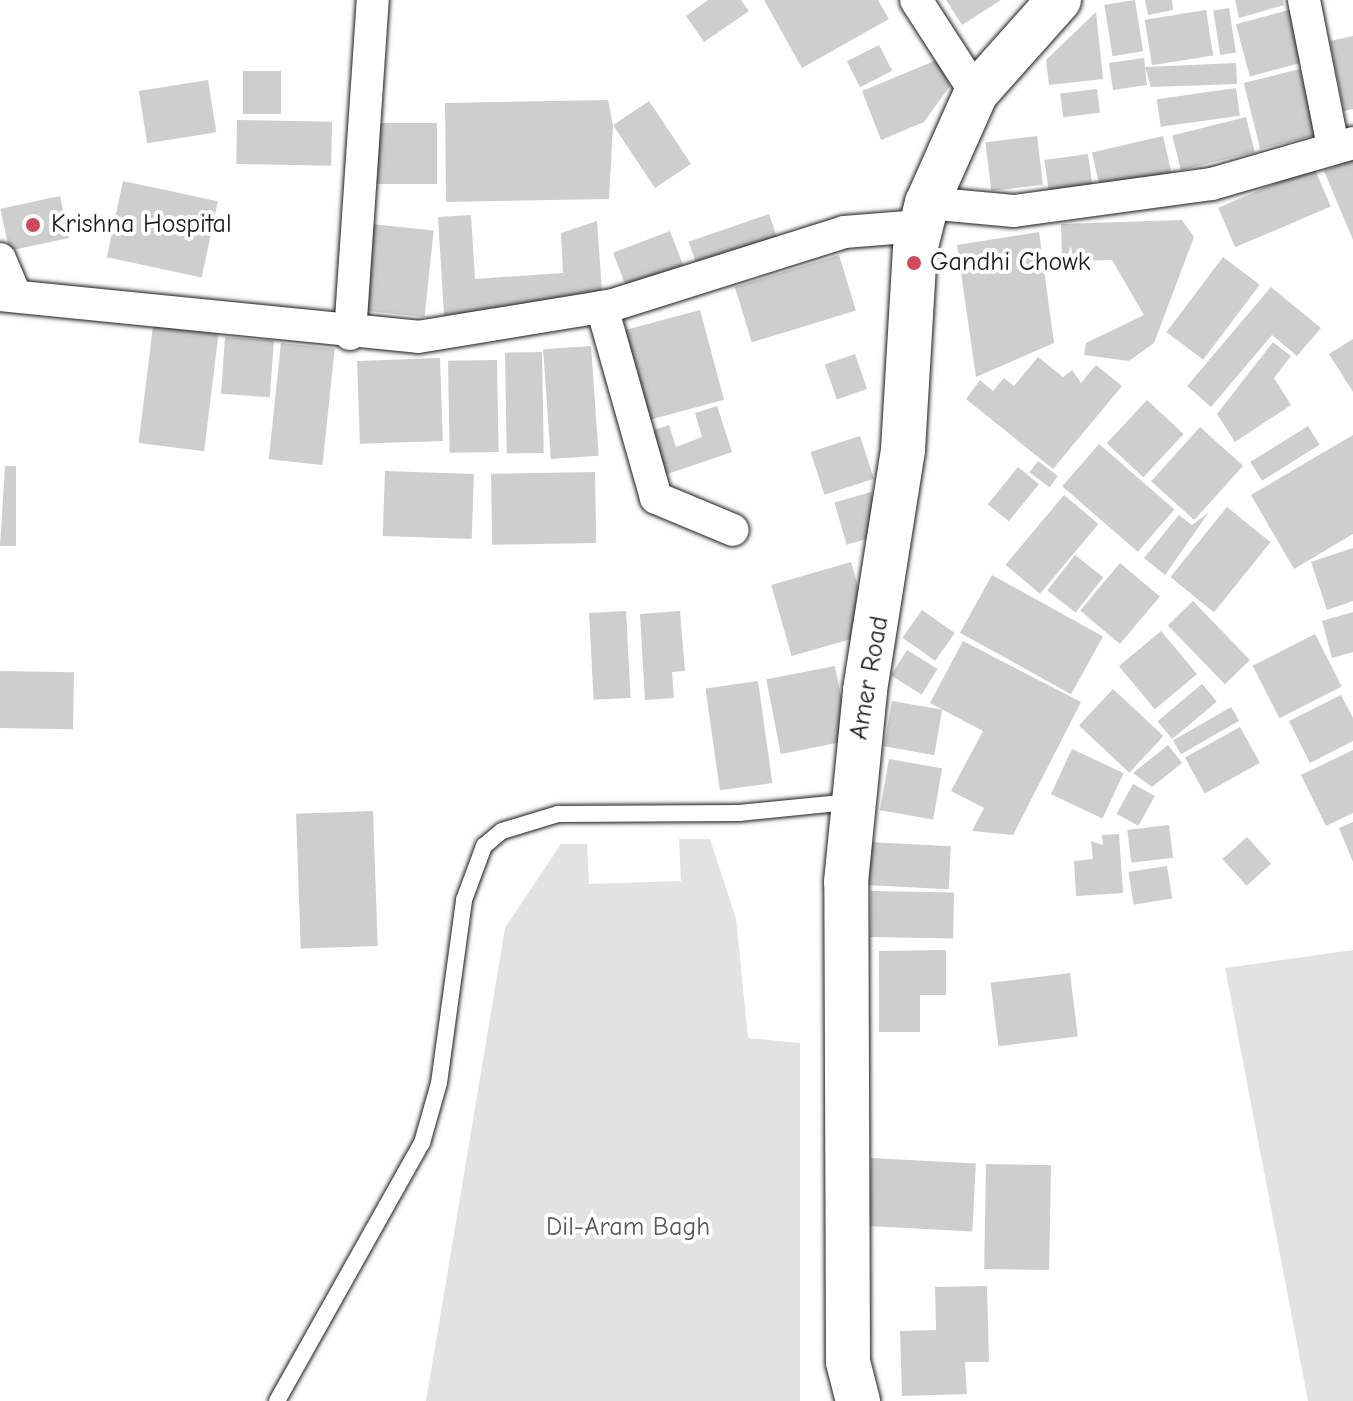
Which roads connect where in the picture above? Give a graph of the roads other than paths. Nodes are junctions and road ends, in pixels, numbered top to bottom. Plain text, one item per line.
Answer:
1 (373, 0) edge
2 (916, 0) edge
3 (1059, 0) edge
4 (1304, 0) edge
5 (976, 93) junction
6 (1343, 145) edge
7 (924, 214) junction
8 (0, 259) edge
9 (8, 295) edge
10 (602, 307) junction
11 (350, 334) junction
12 (733, 530) dead end
13 (852, 801) junction
14 (277, 1401) edge
15 (858, 1401) edge

1 - 11 street
2 - 5 street
3 - 5 main road, Amer Road
4 - 6 street
5 - 7 main road, Amer Road
6 - 7 street
7 - 10 street
7 - 13 main road, Amer Road
8 - 9 street
9 - 11 street
10 - 11 street
10 - 12 street
13 - 14 lane
13 - 15 main road, Amer Road

